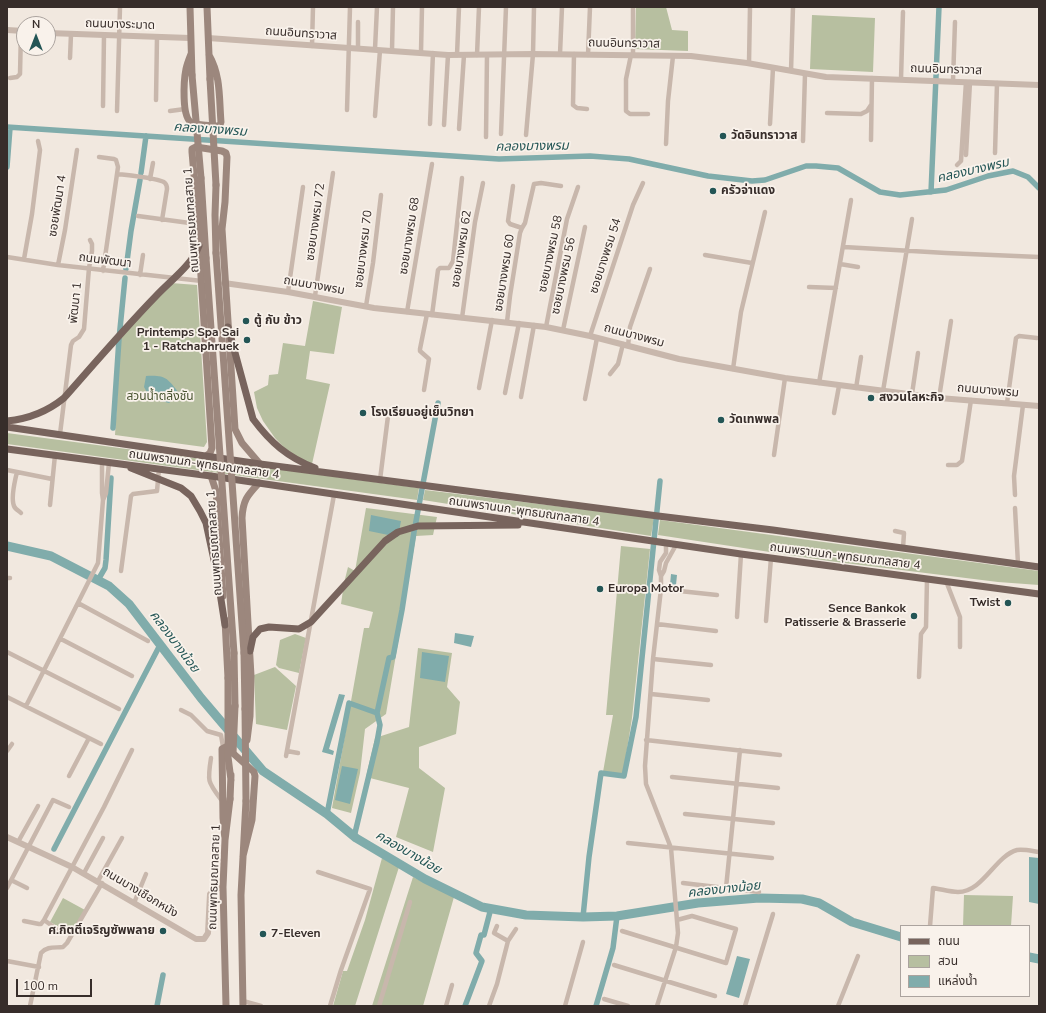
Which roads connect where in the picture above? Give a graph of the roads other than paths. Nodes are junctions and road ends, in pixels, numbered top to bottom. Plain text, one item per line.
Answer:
1 (120, 7) edge
2 (190, 7) edge
3 (207, 7) edge
4 (313, 7) edge
5 (350, 7) edge
6 (377, 7) edge
7 (393, 7) edge
8 (422, 7) edge
9 (459, 7) edge
10 (478, 7) edge
11 (506, 7) edge
12 (534, 7) edge
13 (562, 7) edge
14 (590, 7) edge
15 (633, 7) edge
16 (750, 7) edge
17 (793, 7) edge
18 (903, 12) dead end
19 (358, 22) dead end
20 (955, 22) dead end
21 (56, 33) edge
22 (71, 34) junction
23 (104, 35) junction
24 (119, 36) junction
25 (157, 37) junction
26 (190, 38) junction
27 (208, 38) junction
28 (312, 46) junction
29 (349, 48) junction
30 (358, 48) junction
31 (378, 50) junction
32 (392, 50) junction
33 (421, 52) junction
34 (191, 54) junction
35 (433, 54) junction
36 (533, 54) junction
37 (560, 54) junction
38 (574, 54) junction
39 (209, 55) junction
40 (448, 55) junction
41 (461, 55) junction
42 (477, 55) junction
43 (487, 55) junction
44 (504, 55) junction
45 (588, 55) junction
46 (632, 55) junction
47 (21, 56) edge
48 (673, 56) junction
49 (70, 58) dead end
50 (749, 63) junction
51 (773, 68) junction
52 (791, 71) junction
53 (805, 74) junction
54 (10, 78) dead end
55 (872, 78) junction
56 (901, 80) junction
57 (953, 81) junction
58 (968, 82) junction
59 (997, 83) junction
60 (1039, 85) edge
61 (156, 100) dead end
62 (871, 105) junction
63 (103, 106) dead end
64 (185, 109) junction
65 (587, 109) dead end
66 (347, 110) dead end
67 (117, 111) dead end
68 (170, 111) dead end
69 (828, 113) dead end
70 (648, 114) dead end
71 (375, 116) dead end
72 (430, 124) dead end
73 (770, 124) dead end
74 (444, 125) dead end
75 (459, 129) dead end
76 (501, 134) dead end
77 (526, 135) dead end
78 (486, 137) dead end
79 (871, 140) dead end
80 (38, 141) dead end
81 (803, 141) dead end
82 (666, 144) dead end
83 (77, 150) dead end
84 (995, 153) dead end
85 (966, 155) dead end
86 (99, 157) dead end
87 (153, 163) dead end
88 (432, 164) dead end
89 (957, 165) dead end
90 (333, 173) dead end
91 (117, 174) junction
92 (462, 178) dead end
93 (150, 179) junction
94 (483, 183) dead end
95 (642, 183) dead end
96 (513, 186) dead end
97 (561, 186) dead end
98 (303, 187) dead end
99 (578, 187) dead end
100 (216, 189) junction
101 (381, 195) dead end
102 (851, 200) dead end
103 (202, 210) junction
104 (765, 212) dead end
105 (138, 216) dead end
106 (162, 220) junction
107 (912, 220) dead end
108 (198, 224) junction
109 (584, 227) dead end
110 (522, 228) junction
111 (222, 229) junction
112 (198, 233) junction
113 (90, 240) dead end
114 (199, 246) junction
115 (844, 247) junction
116 (906, 250) junction
117 (143, 255) dead end
118 (705, 255) dead end
119 (7, 257) edge
120 (1039, 257) edge
121 (24, 260) junction
122 (752, 263) junction
123 (840, 264) junction
124 (58, 265) junction
125 (858, 267) dead end
126 (89, 268) junction
127 (650, 269) dead end
128 (103, 271) junction
129 (440, 274) dead end
130 (140, 275) junction
131 (173, 278) junction
132 (202, 281) junction
133 (224, 283) junction
134 (809, 287) dead end
135 (836, 288) junction
136 (288, 292) junction
137 (315, 296) junction
138 (366, 306) junction
139 (407, 312) junction
140 (432, 314) junction
141 (462, 318) junction
142 (492, 320) junction
143 (951, 321) dead end
144 (507, 322) junction
145 (519, 323) junction
146 (534, 325) junction
147 (228, 327) junction
148 (546, 327) junction
149 (563, 330) junction
150 (590, 336) junction
151 (597, 338) junction
152 (1037, 338) dead end
153 (625, 345) junction
154 (918, 353) dead end
155 (861, 357) dead end
156 (733, 369) junction
157 (610, 374) dead end
158 (785, 378) junction
159 (819, 383) junction
160 (839, 386) junction
161 (479, 388) dead end
162 (856, 388) junction
163 (424, 390) dead end
164 (883, 391) junction
165 (505, 393) dead end
166 (209, 394) junction
167 (912, 394) junction
168 (233, 396) junction
169 (64, 398) junction
170 (521, 398) dead end
171 (939, 398) junction
172 (585, 399) dead end
173 (971, 400) junction
174 (1007, 403) junction
175 (1024, 405) junction
176 (1039, 406) edge
177 (834, 413) dead end
178 (388, 416) dead end
179 (7, 421) edge
180 (7, 427) edge
181 (60, 434) junction
182 (7, 449) edge
183 (55, 455) junction
184 (774, 455) dead end
185 (206, 456) junction
186 (106, 462) junction
187 (118, 464) junction
188 (260, 464) junction
189 (948, 465) dead end
190 (7, 470) edge
191 (159, 470) junction
192 (17, 472) junction
193 (324, 472) junction
194 (211, 476) junction
195 (52, 479) junction
196 (159, 479) junction
197 (380, 480) junction
198 (259, 483) junction
199 (1015, 495) dead end
200 (334, 496) junction
201 (50, 505) dead end
202 (1015, 508) dead end
203 (21, 513) dead end
204 (541, 525) junction
205 (895, 531) dead end
206 (220, 538) junction
207 (243, 541) junction
208 (666, 543) junction
209 (676, 545) junction
210 (903, 548) junction
211 (741, 554) junction
212 (771, 558) junction
213 (1018, 564) junction
214 (1039, 566) edge
215 (121, 571) dead end
216 (662, 576) junction
217 (927, 579) junction
218 (946, 581) junction
219 (661, 589) junction
220 (1039, 594) edge
221 (717, 595) dead end
222 (78, 604) junction
223 (737, 617) dead end
224 (766, 621) dead end
225 (311, 622) junction
226 (657, 624) junction
227 (225, 625) junction
228 (716, 631) dead end
229 (61, 639) junction
230 (148, 641) dead end
231 (960, 647) dead end
232 (7, 652) edge
233 (247, 652) junction
234 (653, 659) junction
235 (712, 665) dead end
236 (44, 671) junction
237 (132, 676) dead end
238 (920, 677) dead end
239 (650, 694) junction
240 (7, 697) edge
241 (708, 700) dead end
242 (26, 706) junction
243 (119, 709) dead end
244 (181, 710) dead end
245 (89, 738) junction
246 (646, 740) junction
247 (12, 744) dead end
248 (100, 744) dead end
249 (246, 745) junction
250 (223, 748) junction
251 (132, 750) dead end
252 (740, 750) junction
253 (7, 751) edge
254 (298, 754) dead end
255 (780, 755) dead end
256 (211, 758) dead end
257 (69, 776) dead end
258 (672, 777) dead end
259 (231, 780) junction
260 (737, 784) junction
261 (778, 788) dead end
262 (223, 802) junction
263 (38, 806) dead end
264 (68, 807) dead end
265 (685, 814) dead end
266 (733, 819) junction
267 (773, 823) dead end
268 (7, 837) edge
269 (103, 838) dead end
270 (122, 838) dead end
271 (225, 840) junction
272 (18, 842) junction
273 (628, 843) dead end
274 (28, 846) junction
275 (671, 848) junction
276 (1039, 852) edge
277 (729, 854) junction
278 (243, 856) junction
279 (772, 858) dead end
280 (72, 867) junction
281 (318, 872) dead end
282 (84, 873) junction
283 (146, 874) dead end
284 (9, 881) edge
285 (100, 882) junction
286 (683, 883) dead end
287 (223, 887) junction
288 (7, 888) edge
289 (27, 888) dead end
290 (726, 888) junction
291 (758, 892) dead end
292 (410, 902) dead end
293 (134, 903) junction
294 (773, 914) dead end
295 (44, 920) junction
296 (677, 920) junction
297 (24, 921) dead end
298 (930, 925) edge
299 (498, 926) dead end
300 (516, 929) dead end
301 (58, 930) dead end
302 (622, 931) dead end
303 (508, 941) junction
304 (583, 942) dead end
305 (676, 948) junction
306 (858, 956) dead end
307 (7, 961) edge
308 (614, 965) dead end
309 (39, 967) junction
310 (665, 981) junction
311 (452, 985) dead end
312 (715, 996) dead end
313 (604, 999) dead end
314 (243, 1003) edge
315 (30, 1006) edge
316 (226, 1006) edge
317 (261, 1006) edge
318 (330, 1006) edge
319 (379, 1006) edge
320 (446, 1006) edge
321 (488, 1006) edge
322 (565, 1006) edge
323 (628, 1006) edge
324 (657, 1006) edge
325 (745, 1006) edge
326 (838, 1006) edge

1 - 24 street
2 - 26 main road, ถนนพุทธมณฑลสาย 1
3 - 27 main road, ถนนพุทธมณฑลสาย 1
4 - 28 street
5 - 29 street
6 - 31 street
7 - 32 street
8 - 33 street
9 - 41 street
10 - 42 street
11 - 44 street
12 - 36 street
13 - 37 street
14 - 45 street
15 - 46 street
16 - 50 street
17 - 52 street
18 - 56 street
19 - 30 street
20 - 57 street
21 - 22 street, ถนนบางระมาด
22 - 23 street, ถนนบางระมาด
22 - 49 street
23 - 24 street, ถนนบางระมาด
23 - 63 street
24 - 25 street, ถนนบางระมาด
24 - 67 street
25 - 26 street, ถนนบางระมาด
25 - 61 street
26 - 34 main road, ถนนพุทธมณฑลสาย 1
27 - 28 street, ถนนอินทราวาส
27 - 39 main road, ถนนพุทธมณฑลสาย 1
28 - 29 street, ถนนอินทราวาส
29 - 30 street, ถนนอินทราวาส
29 - 66 street
30 - 31 street, ถนนอินทราวาส
31 - 32 street, ถนนอินทราวาส
31 - 71 street
32 - 33 street, ถนนอินทราวาส
33 - 35 street, ถนนอินทราวาส
34 - 64 main road
34 - 103 main road, ถนนพุทธมณฑลสาย 1, bridge
35 - 40 street, ถนนอินทราวาส
35 - 72 street
36 - 37 street, ถนนอินทราวาส
36 - 44 street, ถนนอินทราวาส
36 - 77 street
37 - 38 street, ถนนอินทราวาส
38 - 45 street, ถนนอินทราวาส
38 - 65 street
39 - 64 main road
39 - 100 main road, ถนนพุทธมณฑลสาย 1, bridge
40 - 41 street, ถนนอินทราวาส
40 - 74 street
41 - 42 street, ถนนอินทราวาส
41 - 75 street
42 - 43 street, ถนนอินทราวาส
43 - 44 street, ถนนอินทราวาส
43 - 78 street
44 - 76 street
45 - 46 street, ถนนอินทราวาส
46 - 48 street, ถนนอินทราวาส
46 - 70 street
47 - 54 street
48 - 50 street, ถนนอินทราวาส
48 - 82 street
50 - 51 street, ถนนอินทราวาส
51 - 52 street, ถนนอินทราวาส
51 - 73 street
52 - 53 street, ถนนอินทราวาส
53 - 55 street, ถนนอินทราวาส
53 - 81 street
55 - 56 street, ถนนอินทราวาส
55 - 62 street
56 - 57 street, ถนนอินทราวาส
57 - 58 street, ถนนอินทราวาส
58 - 59 street, ถนนอินทราวาส
58 - 85 street
58 - 89 street
59 - 60 street, ถนนอินทราวาส
59 - 84 street
62 - 69 street
62 - 79 street
64 - 68 street
80 - 121 street
83 - 124 street, ซอยพัฒนา 4
86 - 91 street
87 - 93 street
88 - 139 street, ซอยบางพรม 68
90 - 137 street, ซอยบางพรม 72
91 - 93 street
91 - 128 street
92 - 140 street
93 - 106 street
94 - 141 street, ซอยบางพรม 62
95 - 150 street, ซอยบางพรม 54
96 - 110 street, ซอยบางพรม 60
97 - 110 street, ซอยบางพรม 60
98 - 136 street
99 - 148 street, ซอยบางพรม 58
100 - 111 main road
100 - 233 main road, ถนนพุทธมณฑลสาย 1, bridge
101 - 138 street, ซอยบางพรม 70
102 - 115 street
103 - 112 main road
103 - 259 main road, ถนนพุทธมณฑลสาย 1, bridge
104 - 122 street
105 - 106 street
106 - 108 street
107 - 116 street
108 - 111 main road
108 - 112 main road
109 - 149 street, ซอยบางพรม 56
110 - 144 street, ซอยบางพรม 60
111 - 133 main road
112 - 114 main road
113 - 126 street, พัฒนา 1
114 - 131 main road
114 - 132 main road
115 - 116 street
115 - 123 street
116 - 120 street
116 - 164 street
117 - 130 street
118 - 122 street
119 - 121 street, ถนนพัฒนา
121 - 124 street, ถนนพัฒนา
122 - 156 street
123 - 125 street
123 - 135 street
124 - 126 street, ถนนพัฒนา
126 - 128 street, ถนนพัฒนา
126 - 169 street, พัฒนา 1
127 - 153 street
128 - 130 street, ถนนพัฒนา
129 - 140 street
130 - 131 street, ถนนพัฒนา
131 - 132 street, ถนนพัฒนา
131 - 169 main road
132 - 166 main road
133 - 136 street, ถนนบางพรม
133 - 147 main road
134 - 135 street
135 - 159 street
136 - 137 street, ถนนบางพรม
137 - 138 street, ถนนบางพรม
138 - 139 street, ถนนบางพรม
139 - 140 street, ถนนบางพรม
140 - 141 street, ถนนบางพรม
140 - 163 street
141 - 142 street, ถนนบางพรม
142 - 144 street, ถนนบางพรม
142 - 161 street
143 - 171 street
144 - 145 street, ถนนบางพรม
145 - 146 street, ถนนบางพรม
145 - 165 street
146 - 148 street, ถนนบางพรม
146 - 170 street
147 - 168 main road
147 - 193 main road
148 - 149 street, ถนนบางพรม
149 - 150 street, ถนนบางพรม
150 - 151 street, ถนนบางพรม
151 - 153 street, ถนนบางพรม
151 - 172 street
152 - 174 street
153 - 156 street, ถนนบางพรม
153 - 157 street
154 - 167 street
155 - 162 street
156 - 158 street, ถนนบางพรม
158 - 159 street, ถนนบางพรม
158 - 184 street
159 - 160 street, ถนนบางพรม
160 - 162 street, ถนนบางพรม
160 - 177 street
162 - 164 street, ถนนบางพรม
164 - 167 street, ถนนบางพรม
166 - 168 main road
166 - 185 main road
167 - 171 street, ถนนบางพรม
168 - 188 main road
169 - 179 main road
169 - 181 street, พัฒนา 1
171 - 173 street, ถนนบางพรม
173 - 174 street, ถนนบางพรม
173 - 189 street
174 - 175 street, ถนนบางพรม
175 - 176 street, ถนนบางพรม
175 - 199 street
178 - 197 street
180 - 181 main road, ถนนพรานนก-พุทธมณฑลสาย 4
181 - 185 main road, ถนนพรานนก-พุทธมณฑลสาย 4
182 - 183 main road, ถนนพรานนก-พุทธมณฑลสาย 4
183 - 186 main road, ถนนพรานนก-พุทธมณฑลสาย 4
183 - 195 street
185 - 188 main road, ถนนพรานนก-พุทธมณฑลสาย 4
186 - 187 main road, ถนนพรานนก-พุทธมณฑลสาย 4
186 - 222 street
187 - 191 main road, ถนนพรานนก-พุทธมณฑลสาย 4
187 - 196 main road
188 - 193 main road, ถนนพรานนก-พุทธมณฑลสาย 4
190 - 192 street
191 - 194 main road, ถนนพรานนก-พุทธมณฑลสาย 4
191 - 196 street
192 - 195 street
192 - 203 street
193 - 197 main road, ถนนพรานนก-พุทธมณฑลสาย 4
194 - 198 main road, ถนนพรานนก-พุทธมณฑลสาย 4
194 - 206 main road
195 - 201 street
196 - 215 street
196 - 227 main road
197 - 210 main road, ถนนพรานนก-พุทธมณฑลสาย 4
198 - 200 main road, ถนนพรานนก-พุทธมณฑลสาย 4
198 - 207 main road
200 - 204 main road, ถนนพรานนก-พุทธมณฑลสาย 4
200 - 225 street
202 - 213 street
204 - 208 main road, ถนนพรานนก-พุทธมณฑลสาย 4
204 - 225 main road
205 - 210 street
206 - 207 main road
206 - 227 main road
207 - 233 main road
208 - 209 main road, ถนนพรานนก-พุทธมณฑลสาย 4
208 - 216 street
209 - 211 main road, ถนนพรานนก-พุทธมณฑลสาย 4
209 - 216 street
210 - 213 main road, ถนนพรานนก-พุทธมณฑลสาย 4
211 - 212 main road, ถนนพรานนก-พุทธมณฑลสาย 4
211 - 223 street
212 - 217 main road, ถนนพรานนก-พุทธมณฑลสาย 4
212 - 224 street
213 - 214 main road, ถนนพรานนก-พุทธมณฑลสาย 4
216 - 219 street
217 - 218 main road, ถนนพรานนก-พุทธมณฑลสาย 4
217 - 238 street
218 - 220 main road, ถนนพรานนก-พุทธมณฑลสาย 4
218 - 231 street
219 - 221 street
219 - 226 street
222 - 229 street
222 - 230 street
225 - 233 main road
225 - 254 street
226 - 228 street
226 - 234 street
227 - 259 main road, bridge
229 - 236 street
229 - 237 street
232 - 236 street
233 - 249 main road, ถนนพุทธมณฑลสาย 1, bridge
233 - 249 main road, bridge
234 - 235 street
234 - 239 street
236 - 242 street
236 - 243 street
239 - 241 street
239 - 246 street
240 - 242 street
242 - 245 street
244 - 250 street
245 - 248 street
245 - 257 street
246 - 252 street
246 - 275 street
247 - 253 street
249 - 278 main road, ถนนพุทธมณฑลสาย 1, bridge
250 - 262 main road
250 - 278 main road
251 - 280 street
252 - 255 street
252 - 260 street
256 - 262 street
258 - 260 street
259 - 271 main road, ถนนพุทธมณฑลสาย 1, bridge
260 - 261 street
260 - 266 street
262 - 271 main road
263 - 272 street
264 - 274 street
265 - 266 street
266 - 267 street
266 - 277 street
268 - 272 street, ถนนบางเชือกหนัง
269 - 282 street
270 - 285 street
271 - 287 main road, ถนนพุทธมณฑลสาย 1
272 - 274 street, ถนนบางเชือกหนัง
273 - 275 street
274 - 280 street, ถนนบางเชือกหนัง
274 - 284 street
275 - 277 street
275 - 296 street
276 - 298 street
277 - 279 street
277 - 290 street
278 - 314 main road, ถนนพุทธมณฑลสาย 1
280 - 282 street, ถนนบางเชือกหนัง
280 - 295 street
281 - 318 street
282 - 285 street, ถนนบางเชือกหนัง
283 - 293 street
284 - 288 street
284 - 289 street
285 - 293 street, ถนนบางเชือกหนัง
285 - 309 street
286 - 290 street
287 - 293 street, ถนนบางเชือกหนัง
287 - 316 main road, ถนนพุทธมณฑลสาย 1
290 - 291 street
292 - 319 street
294 - 325 street
295 - 297 street
295 - 301 street
296 - 305 street
296 - 305 street
299 - 303 street
300 - 303 street
302 - 305 street
303 - 321 street
304 - 322 street
305 - 310 street
306 - 326 street
307 - 309 street
308 - 310 street
309 - 315 street
310 - 312 street
310 - 324 street
311 - 320 street
313 - 323 street
314 - 317 street

